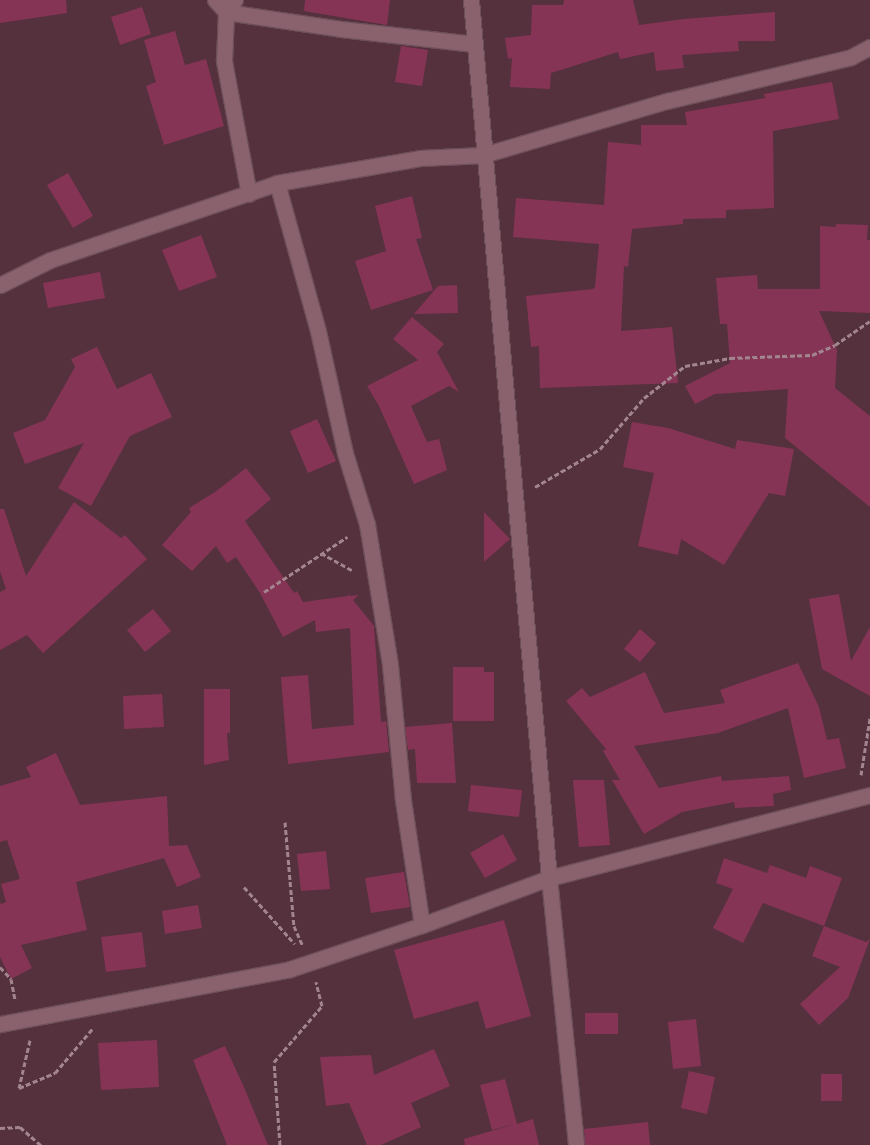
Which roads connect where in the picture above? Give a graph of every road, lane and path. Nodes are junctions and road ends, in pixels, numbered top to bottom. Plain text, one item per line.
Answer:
1 (215, 0) edge
2 (471, 0) edge
3 (230, 6) edge
4 (474, 44) junction
5 (870, 47) edge
6 (483, 155) junction
7 (277, 183) junction
8 (249, 194) junction
9 (0, 285) edge
10 (870, 321) edge
11 (516, 498) junction
12 (367, 524) junction
13 (321, 553) junction
14 (378, 585) junction
15 (264, 592) dead end
16 (870, 718) edge
17 (864, 797) edge
18 (285, 822) dead end
19 (548, 878) junction
20 (244, 887) dead end
21 (422, 925) junction
22 (310, 962) junction
23 (0, 966) edge
24 (113, 1002) junction
25 (35, 1017) junction
26 (20, 1020) junction
27 (0, 1024) edge
28 (0, 1128) edge
29 (41, 1145) edge
30 (280, 1145) edge
31 (576, 1145) edge

1 - 3 street
2 - 4 street
3 - 4 street
3 - 8 street
4 - 6 street
5 - 6 street
6 - 7 street
6 - 11 street
7 - 8 street
7 - 12 street
8 - 9 street
10 - 11 path
11 - 19 street
12 - 13 path
12 - 14 street
13 - 14 path
13 - 15 path
14 - 21 street
16 - 17 path
17 - 19 street
18 - 22 path
19 - 21 street
19 - 31 street
20 - 22 path
21 - 22 street
22 - 24 street
22 - 30 path
23 - 26 path
24 - 25 street
24 - 25 path
25 - 26 street
26 - 27 street
28 - 29 path

